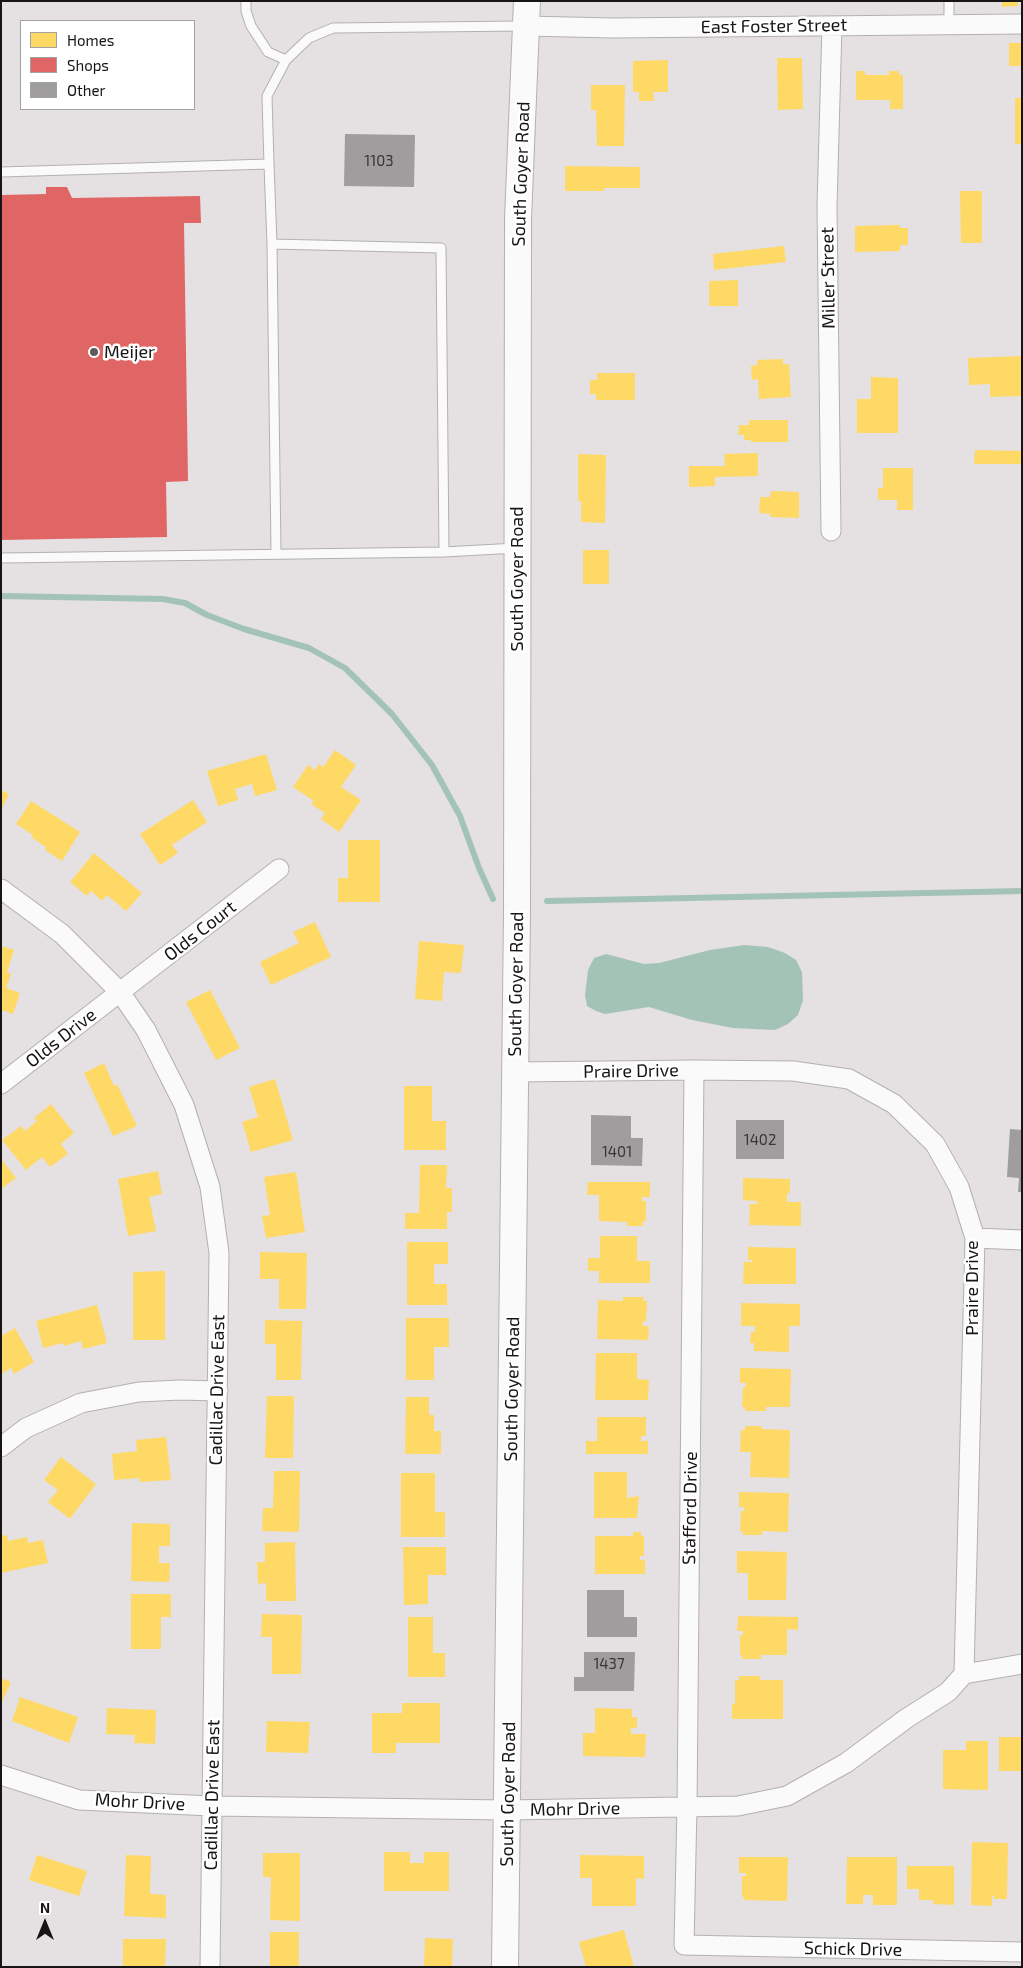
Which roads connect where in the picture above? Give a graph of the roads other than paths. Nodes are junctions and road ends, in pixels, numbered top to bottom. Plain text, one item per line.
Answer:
1 (246, 1) edge
2 (949, 1) edge
3 (526, 14) edge
4 (949, 24) junction
5 (1022, 24) edge
6 (832, 26) junction
7 (286, 60) junction
8 (269, 164) junction
9 (1, 172) edge
10 (272, 244) junction
11 (831, 531) dead end
12 (518, 547) junction
13 (444, 552) junction
14 (276, 553) junction
15 (1, 558) edge
16 (279, 870) dead end
17 (1, 889) edge
18 (120, 992) junction
19 (694, 1070) junction
20 (515, 1072) junction
21 (1, 1084) edge
22 (974, 1238) junction
23 (1022, 1240) edge
24 (218, 1391) junction
25 (1, 1447) edge
26 (1022, 1664) edge
27 (964, 1674) junction
28 (1, 1775) edge
29 (212, 1806) junction
30 (688, 1807) junction
31 (508, 1810) junction
32 (684, 1945) joint
33 (1022, 1952) edge
34 (210, 1967) edge
35 (505, 1967) edge

1 - 7 lane
2 - 4 lane
3 - 6 street, East Foster Street
3 - 7 lane
3 - 12 street, South Goyer Road
4 - 5 street, East Foster Street
4 - 6 street, East Foster Street
6 - 11 street, Miller Street
7 - 8 lane
8 - 9 lane
8 - 10 lane
10 - 13 lane
10 - 14 lane
12 - 13 lane
12 - 20 street, South Goyer Road
13 - 14 lane
14 - 15 lane
16 - 18 street, Olds Court
17 - 18 street, Cadillac Drive East
18 - 21 street, Olds Drive
18 - 24 street, Cadillac Drive East
19 - 20 street, Praire Drive
19 - 22 street, Praire Drive
19 - 30 street, Stafford Drive
20 - 31 street, South Goyer Road
22 - 23 street
22 - 27 street, Praire Drive
24 - 25 street
24 - 29 street, Cadillac Drive East
26 - 27 street
27 - 30 street, Mohr Drive
28 - 29 street, Mohr Drive
29 - 31 street, Mohr Drive
29 - 34 street, Cadillac Drive East
30 - 31 street, Mohr Drive
30 - 32 street, Stafford Drive
31 - 35 street, South Goyer Road
32 - 33 street, Schick Drive

